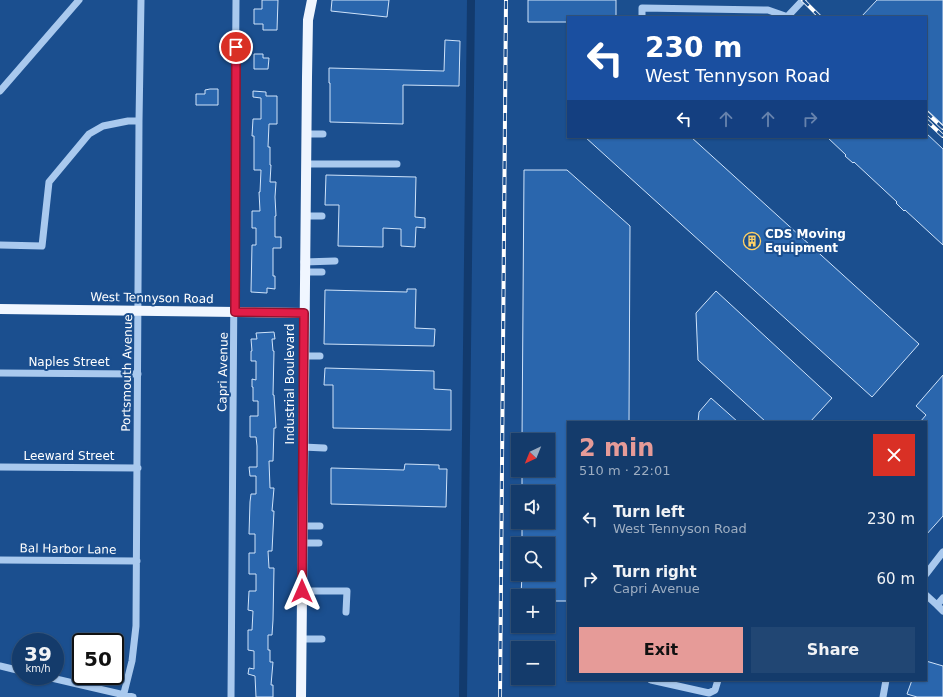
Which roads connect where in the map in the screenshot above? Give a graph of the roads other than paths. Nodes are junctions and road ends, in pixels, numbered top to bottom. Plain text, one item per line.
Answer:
1 (79, 0) edge
2 (141, 0) edge
3 (236, 0) edge
4 (312, 0) edge
5 (803, 0) edge
6 (642, 16) edge
7 (785, 16) edge
8 (789, 16) edge
9 (0, 90) edge
10 (139, 121) junction
11 (306, 134) junction
12 (323, 134) dead end
13 (306, 164) junction
14 (397, 164) dead end
15 (305, 216) junction
16 (322, 216) dead end
17 (0, 245) edge
18 (335, 261) dead end
19 (304, 267) junction
20 (322, 272) dead end
21 (0, 308) edge
22 (139, 310) junction
23 (235, 312) junction
24 (304, 313) junction
25 (303, 356) junction
26 (320, 356) dead end
27 (0, 373) edge
28 (138, 374) junction
29 (303, 447) junction
30 (324, 448) dead end
31 (0, 467) edge
32 (138, 468) junction
33 (302, 526) junction
34 (320, 526) dead end
35 (302, 543) junction
36 (319, 543) dead end
37 (943, 552) edge
38 (0, 560) edge
39 (137, 561) junction
40 (927, 573) edge
41 (302, 591) junction
42 (927, 596) edge
43 (943, 598) edge
44 (936, 605) junction
45 (943, 611) edge
46 (346, 612) dead end
47 (301, 639) junction
48 (322, 639) dead end
49 (0, 666) edge
50 (12, 669) edge
51 (64, 681) edge
52 (656, 681) edge
53 (718, 681) edge
54 (886, 681) edge
55 (123, 696) edge
56 (133, 697) edge
57 (231, 697) edge
58 (301, 697) edge
59 (883, 697) edge

1 - 9 street
2 - 10 street, Portsmouth Avenue
3 - 23 street, Capri Avenue
4 - 11 main road, Industrial Boulevard
5 - 8 street
6 - 7 street
10 - 17 street
10 - 22 street, Portsmouth Avenue
11 - 12 street
11 - 13 main road, Industrial Boulevard
13 - 14 street
13 - 15 main road, Industrial Boulevard
15 - 16 street
15 - 19 main road, Industrial Boulevard
18 - 19 street
19 - 20 street
19 - 24 main road, Industrial Boulevard
21 - 22 main road, West Tennyson Road
22 - 23 main road, West Tennyson Road
22 - 28 street, Portsmouth Avenue
23 - 24 main road, West Tennyson Road
23 - 57 street, Capri Avenue
24 - 25 main road, Industrial Boulevard
25 - 26 street
25 - 29 main road, Industrial Boulevard
27 - 28 street, Naples Street
28 - 32 street, Portsmouth Avenue
29 - 30 street
29 - 33 main road, Industrial Boulevard
31 - 32 street, Leeward Street
32 - 39 street, Portsmouth Avenue
33 - 34 street
33 - 35 main road, Industrial Boulevard
35 - 36 street
35 - 41 main road, Industrial Boulevard
37 - 40 street
38 - 39 street, Bal Harbor Lane
39 - 55 street, Portsmouth Avenue
41 - 46 street
41 - 47 main road, Industrial Boulevard
42 - 44 street
43 - 44 street
44 - 45 street
47 - 48 street
47 - 58 main road, Industrial Boulevard
49 - 50 street
51 - 55 street
52 - 53 street
54 - 59 street
55 - 56 street

